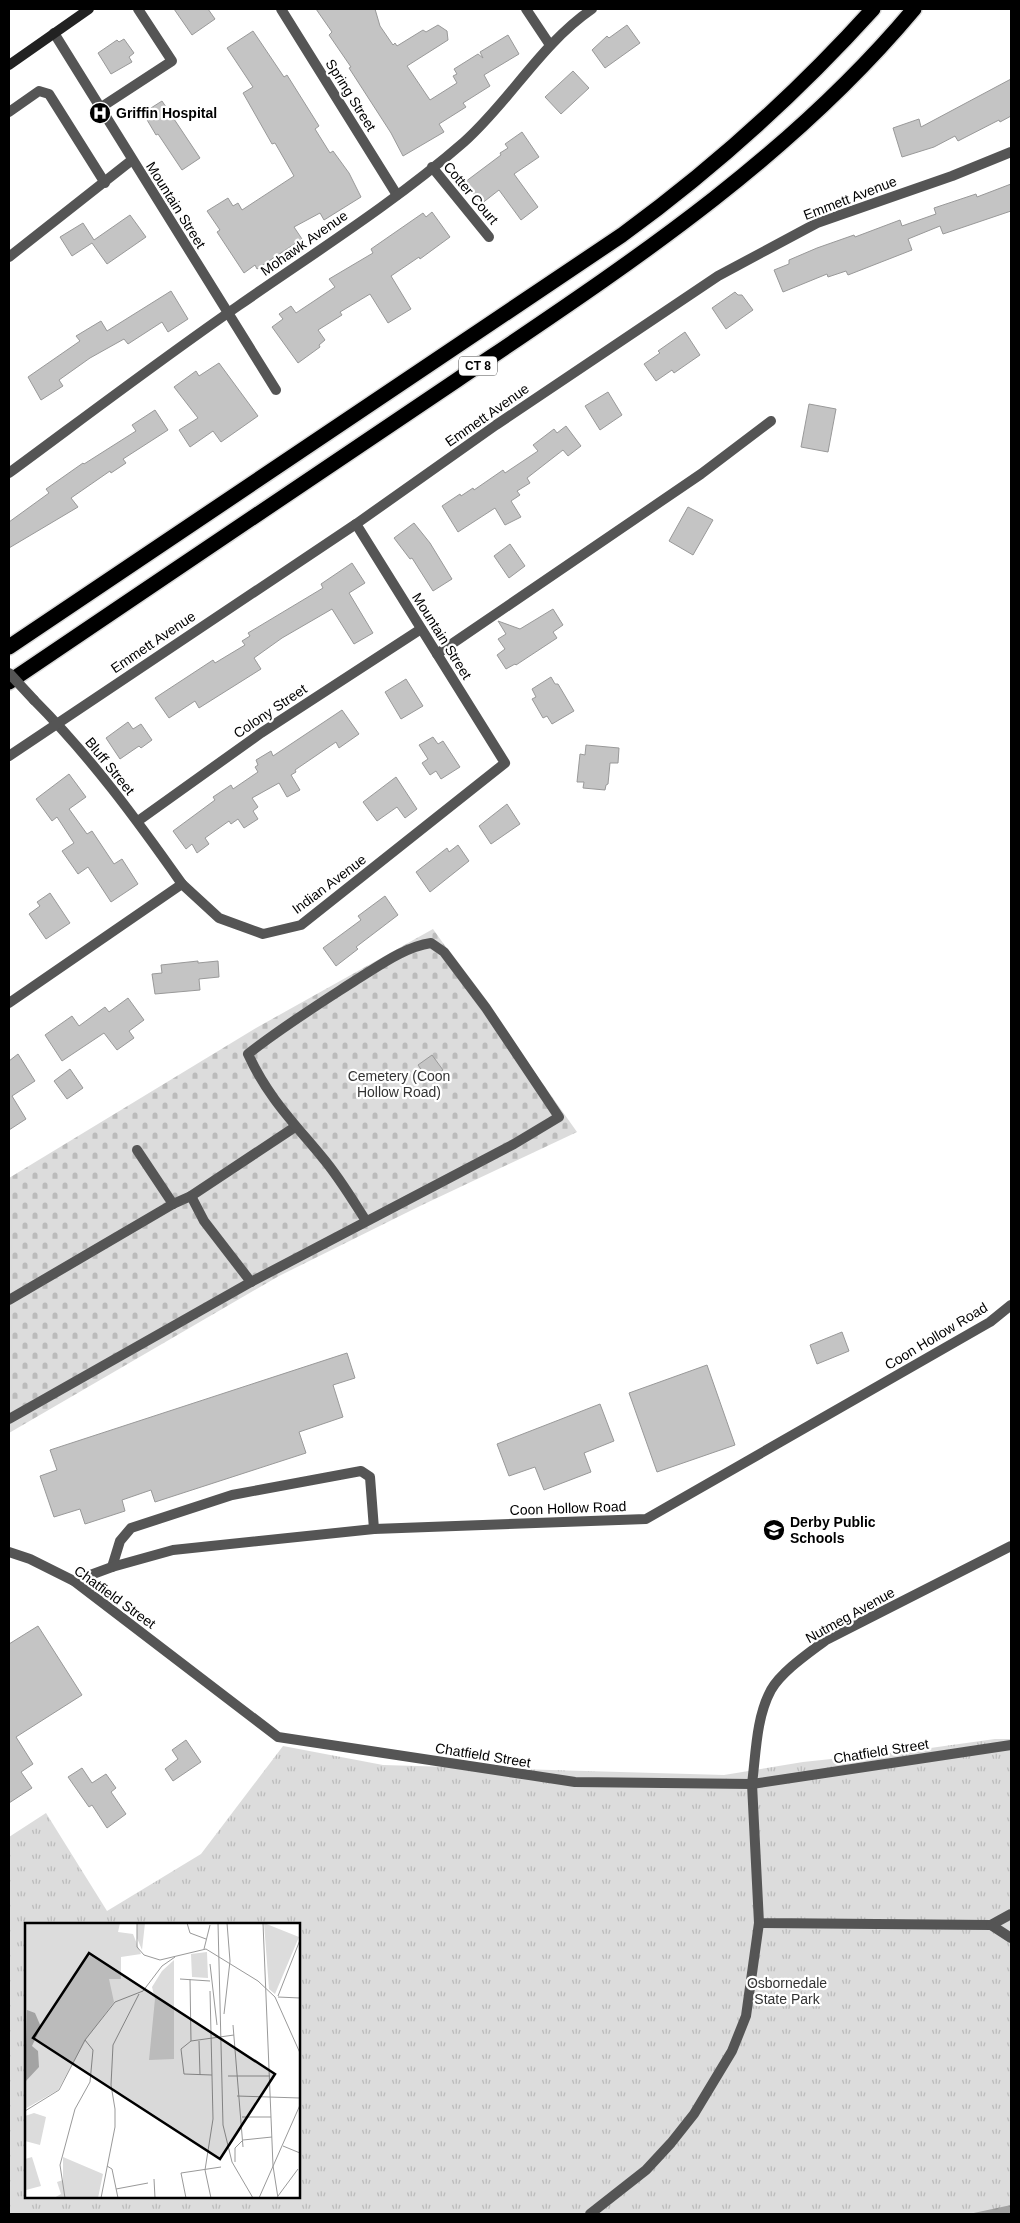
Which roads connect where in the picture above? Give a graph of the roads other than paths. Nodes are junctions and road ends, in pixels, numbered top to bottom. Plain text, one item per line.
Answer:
1 (89, 9) edge
2 (138, 9) edge
3 (281, 9) edge
4 (526, 9) edge
5 (592, 9) edge
6 (872, 9) edge
7 (914, 9) edge
8 (54, 33) junction
9 (550, 45) junction
10 (9, 65) edge
11 (100, 108) junction
12 (9, 112) edge
13 (1011, 152) edge
14 (132, 160) junction
15 (432, 167) junction
16 (105, 183) junction
17 (397, 195) junction
18 (489, 237) dead end
19 (9, 257) edge
20 (228, 312) junction
21 (276, 390) dead end
22 (771, 421) dead end
23 (9, 473) edge
24 (356, 524) junction
25 (56, 615) junction
26 (422, 629) junction
27 (9, 639) edge
28 (9, 647) edge
29 (437, 654) junction
30 (9, 674) edge
31 (9, 682) edge
32 (56, 722) junction
33 (9, 756) edge
34 (505, 763) joint
35 (138, 821) junction
36 (182, 884) junction
37 (9, 1003) edge
38 (295, 1127) junction
39 (137, 1150) dead end
40 (191, 1196) junction
41 (172, 1204) junction
42 (366, 1221) junction
43 (251, 1282) junction
44 (9, 1300) edge
45 (1011, 1305) edge
46 (9, 1419) edge
47 (374, 1529) junction
48 (1011, 1546) edge
49 (9, 1552) edge
50 (112, 1567) junction
51 (74, 1581) junction
52 (1011, 1745) edge
53 (752, 1784) junction
54 (1011, 1914) edge
55 (759, 1923) junction
56 (991, 1925) junction
57 (1011, 1938) edge
58 (590, 2214) edge

1 - 8 main road
2 - 11 street
3 - 17 street, Spring Street
4 - 9 street
5 - 9 street, Mohawk Avenue
6 - 25 highway, CT 8
7 - 31 highway, CT 8
8 - 10 main road
8 - 11 street, Mountain Street
9 - 15 street, Mohawk Avenue
11 - 14 street, Mountain Street
12 - 16 street
13 - 24 street, Emmett Avenue
14 - 16 street
14 - 20 street, Mountain Street
15 - 17 street, Mohawk Avenue
15 - 18 street, Cotter Court
16 - 19 street
17 - 20 street, Mohawk Avenue
20 - 21 street, Mountain Street
20 - 23 street, Mohawk Avenue
22 - 29 street
24 - 26 street, Mountain Street
24 - 32 street, Emmett Avenue
25 - 27 highway
25 - 28 highway, CT 8
26 - 29 street, Mountain Street
26 - 35 street, Colony Street
29 - 34 street, Mountain Street
30 - 32 street, Bluff Street, bridge
32 - 33 street, Emmett Avenue
32 - 35 street, Bluff Street
34 - 36 street, Indian Avenue
35 - 36 street, Bluff Street
36 - 37 street
38 - 40 street
38 - 42 street
38 - 42 street
39 - 41 street
40 - 41 street
40 - 43 street
41 - 44 street
42 - 43 street
43 - 46 street
45 - 47 street, Coon Hollow Road
47 - 50 street, Coon Hollow Road
47 - 50 street
48 - 53 street, Nutmeg Avenue
49 - 51 street, Chatfield Street
50 - 51 street, Coon Hollow Road
51 - 53 street, Chatfield Street
52 - 53 street, Chatfield Street
53 - 55 street, Nutmeg Avenue
54 - 56 street
55 - 56 street
55 - 58 street, Nutmeg Avenue
56 - 57 street

